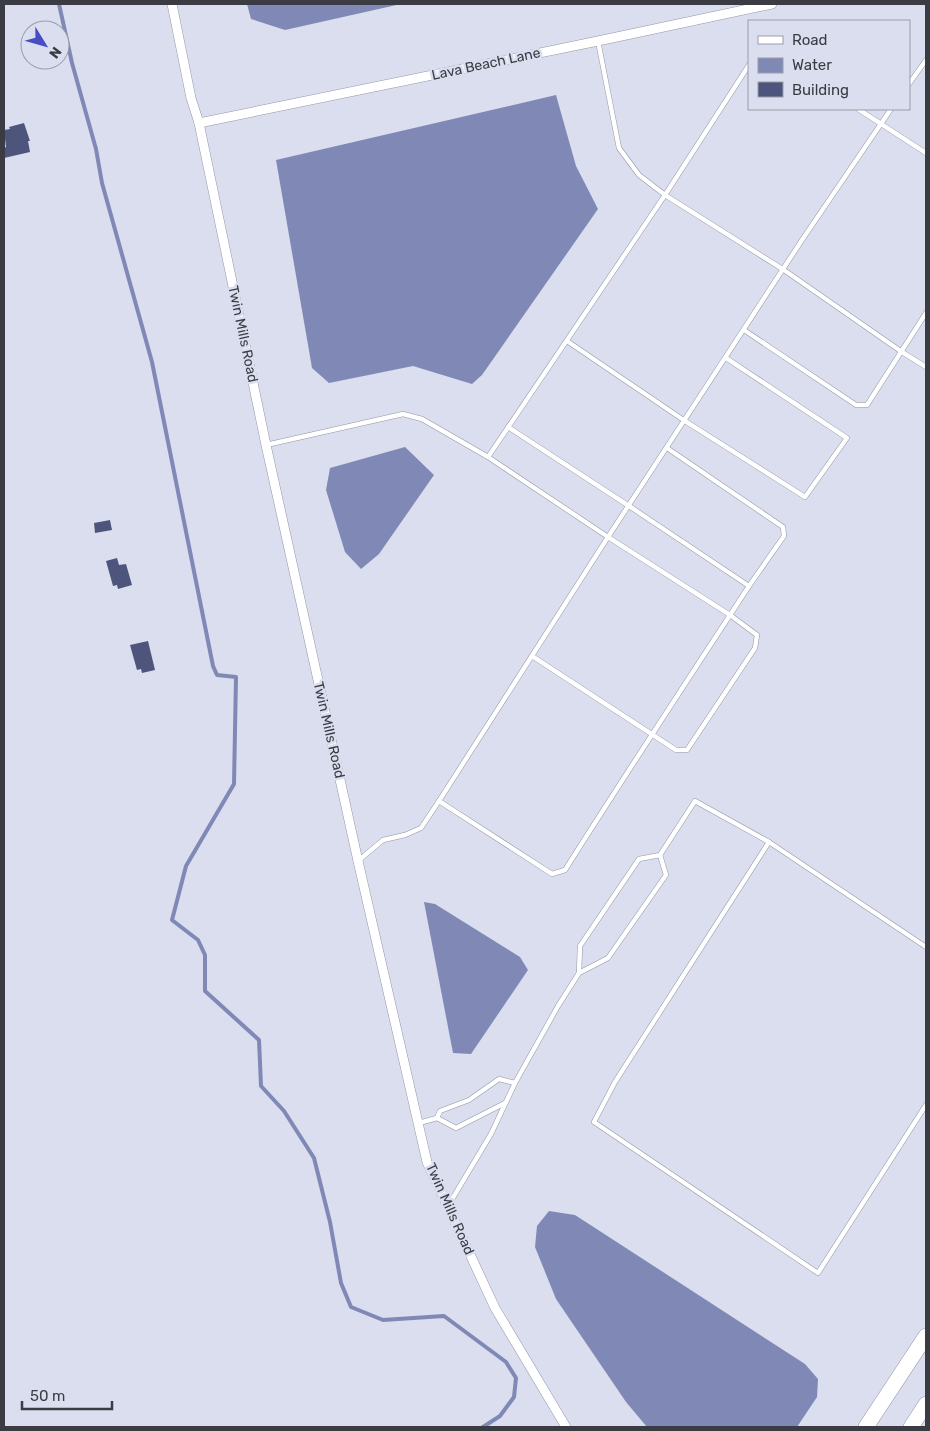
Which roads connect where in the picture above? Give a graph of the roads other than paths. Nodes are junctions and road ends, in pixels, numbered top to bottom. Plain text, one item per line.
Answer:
1 (172, 4) edge
2 (772, 4) edge
3 (598, 41) junction
4 (926, 60) edge
5 (748, 67) edge
6 (910, 83) edge
7 (859, 110) edge
8 (890, 110) edge
9 (200, 123) junction
10 (880, 124) junction
11 (926, 153) edge
12 (665, 195) junction
13 (784, 270) junction
14 (926, 313) edge
15 (744, 330) junction
16 (567, 341) junction
17 (902, 352) junction
18 (726, 358) junction
19 (926, 367) edge
20 (685, 421) junction
21 (508, 427) junction
22 (266, 445) junction
23 (667, 448) junction
24 (488, 457) junction
25 (630, 506) junction
26 (608, 537) junction
27 (749, 586) junction
28 (730, 615) junction
29 (532, 656) junction
30 (652, 735) junction
31 (439, 801) junction
32 (769, 842) junction
33 (660, 855) junction
34 (358, 861) junction
35 (926, 947) edge
36 (579, 973) junction
37 (515, 1083) junction
38 (505, 1103) junction
39 (926, 1105) edge
40 (437, 1118) junction
41 (419, 1123) junction
42 (448, 1206) junction
43 (926, 1336) edge
44 (926, 1404) edge
45 (566, 1427) edge
46 (866, 1427) edge
47 (911, 1427) edge

1 - 9 street, Twin Mills Road
2 - 3 street, Lava Beach Lane
3 - 9 street, Lava Beach Lane
3 - 12 lane
4 - 6 lane
5 - 12 lane
7 - 10 lane
8 - 10 lane
9 - 22 street, Twin Mills Road
10 - 11 lane
10 - 13 lane
12 - 13 lane
12 - 16 lane
13 - 15 lane
13 - 17 lane
14 - 17 lane
15 - 17 lane
15 - 18 lane
16 - 20 lane
16 - 21 lane
17 - 19 lane
18 - 20 lane
18 - 20 lane
20 - 23 lane
21 - 24 lane
21 - 25 lane
22 - 24 lane
22 - 34 street, Twin Mills Road
23 - 25 lane
23 - 27 lane
24 - 26 lane
25 - 26 lane
25 - 27 lane
26 - 28 lane
26 - 29 lane
27 - 28 lane
28 - 30 lane
28 - 30 lane
29 - 30 lane
29 - 31 lane
30 - 31 lane
31 - 34 lane
32 - 33 lane
32 - 35 lane
32 - 39 lane
33 - 36 lane
33 - 36 lane
34 - 41 street, Twin Mills Road
36 - 37 lane
37 - 38 lane
37 - 40 lane
38 - 40 lane
38 - 42 lane
40 - 41 lane
41 - 42 street, Twin Mills Road
42 - 45 street, Twin Mills Road
43 - 46 main road
44 - 47 main road

